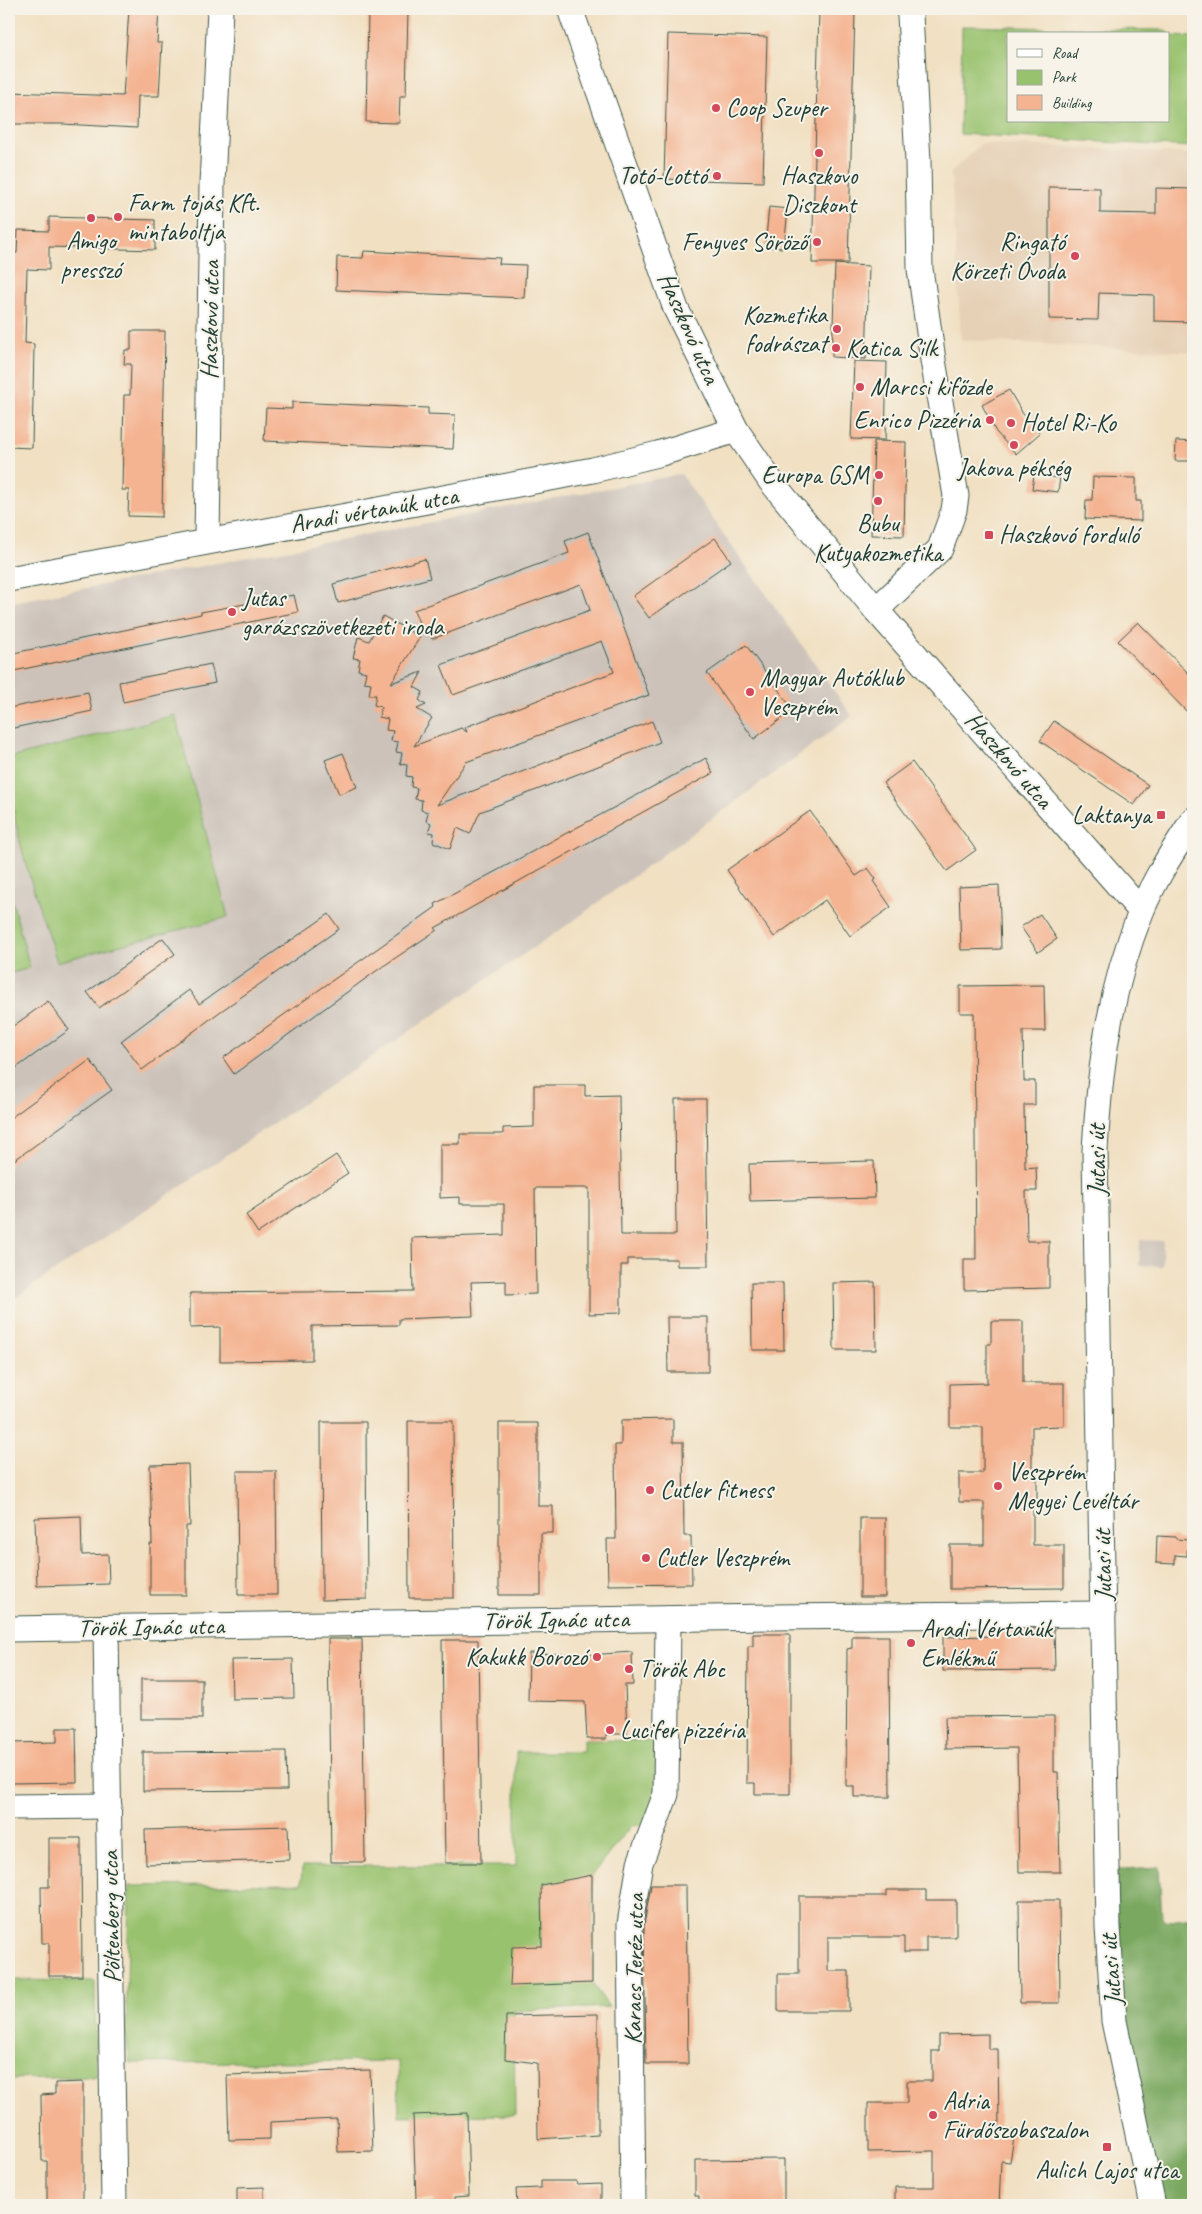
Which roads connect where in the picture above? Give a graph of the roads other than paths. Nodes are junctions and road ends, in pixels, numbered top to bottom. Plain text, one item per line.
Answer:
1 (220, 9) edge
2 (570, 9) edge
3 (908, 9) edge
4 (736, 430) junction
5 (207, 541) junction
6 (9, 579) edge
7 (876, 610) junction
8 (1193, 820) edge
9 (1141, 911) junction
10 (1103, 1614) junction
11 (668, 1618) junction
12 (106, 1628) junction
13 (9, 1629) edge
14 (109, 1806) junction
15 (9, 1807) edge
16 (114, 2205) edge
17 (633, 2205) edge
18 (1153, 2205) edge

1 - 5 street, Haszkovó utca
2 - 4 street, Haszkovó utca
3 - 7 street
4 - 5 street, Aradi vértanúk utca
4 - 7 street, Haszkovó utca
5 - 6 street, Aradi vértanúk utca
7 - 9 street, Haszkovó utca
8 - 9 street, Jutasi út
9 - 10 street, Jutasi út
10 - 11 street, Török Ignác utca
10 - 18 street, Jutasi út
11 - 12 street, Török Ignác utca
11 - 17 street, Karacs Teréz utca
12 - 13 street, Török Ignác utca
12 - 14 street, Pöltenberg utca
14 - 15 street
14 - 16 street, Pöltenberg utca

